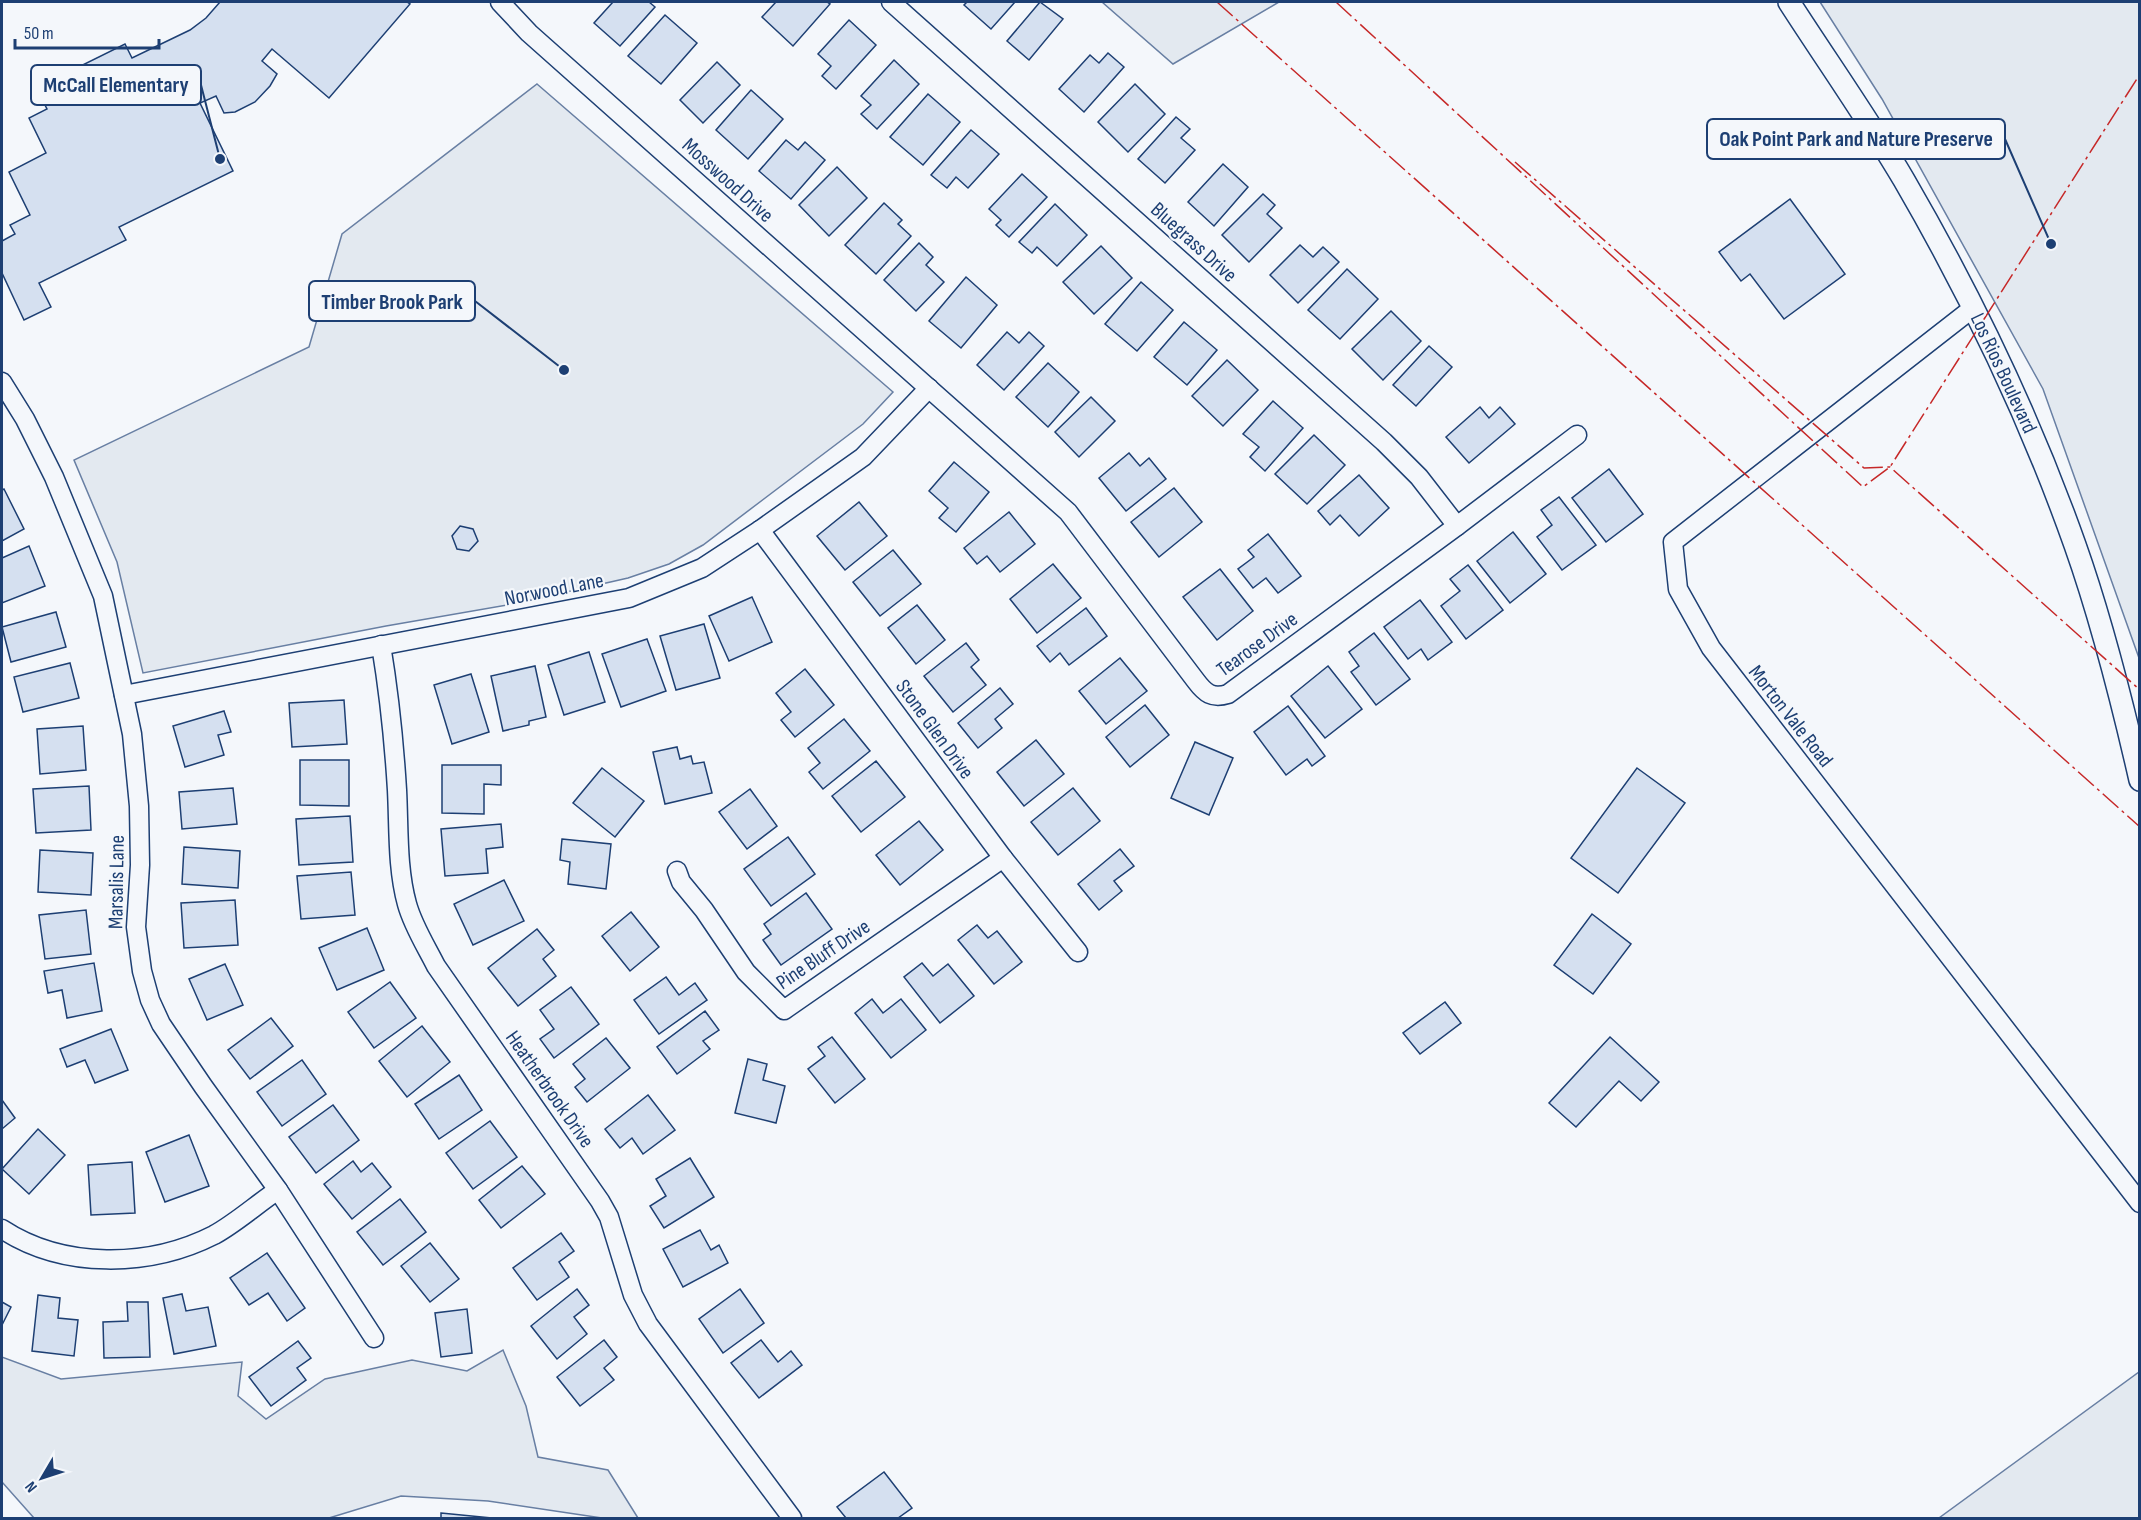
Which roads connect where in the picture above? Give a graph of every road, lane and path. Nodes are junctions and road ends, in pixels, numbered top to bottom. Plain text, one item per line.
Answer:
1 (500, 2) edge
2 (891, 2) edge
3 (1789, 2) edge
4 (1973, 308) junction
5 (2, 382) edge
6 (928, 388) junction
7 (1577, 435) dead end
8 (1457, 526) junction
9 (760, 530) junction
10 (381, 645) junction
11 (124, 695) junction
12 (2139, 780) edge
13 (1003, 858) junction
14 (677, 871) dead end
15 (1078, 952) dead end
16 (278, 1190) junction
17 (2139, 1203) edge
18 (2, 1229) edge
19 (374, 1338) dead end
20 (792, 1518) edge

1 - 6 street, Mosswood Drive
2 - 8 street, Bluegrass Drive
3 - 4 street, Los Rios Boulevard
4 - 12 street, Los Rios Boulevard
4 - 17 street, Morton Vale Road
5 - 11 street, Marsalis Lane
6 - 8 street, Tearose Drive
6 - 9 street, Norwood Lane
7 - 8 street, Tearose Drive
9 - 10 street, Norwood Lane
9 - 13 street, Stone Glen Drive
10 - 11 street, Norwood Lane
10 - 20 street, Heatherbrook Drive
11 - 16 street, Marsalis Lane
13 - 14 street, Pine Bluff Drive
13 - 15 street, Stone Glen Drive
16 - 18 street
16 - 19 street, Marsalis Lane

